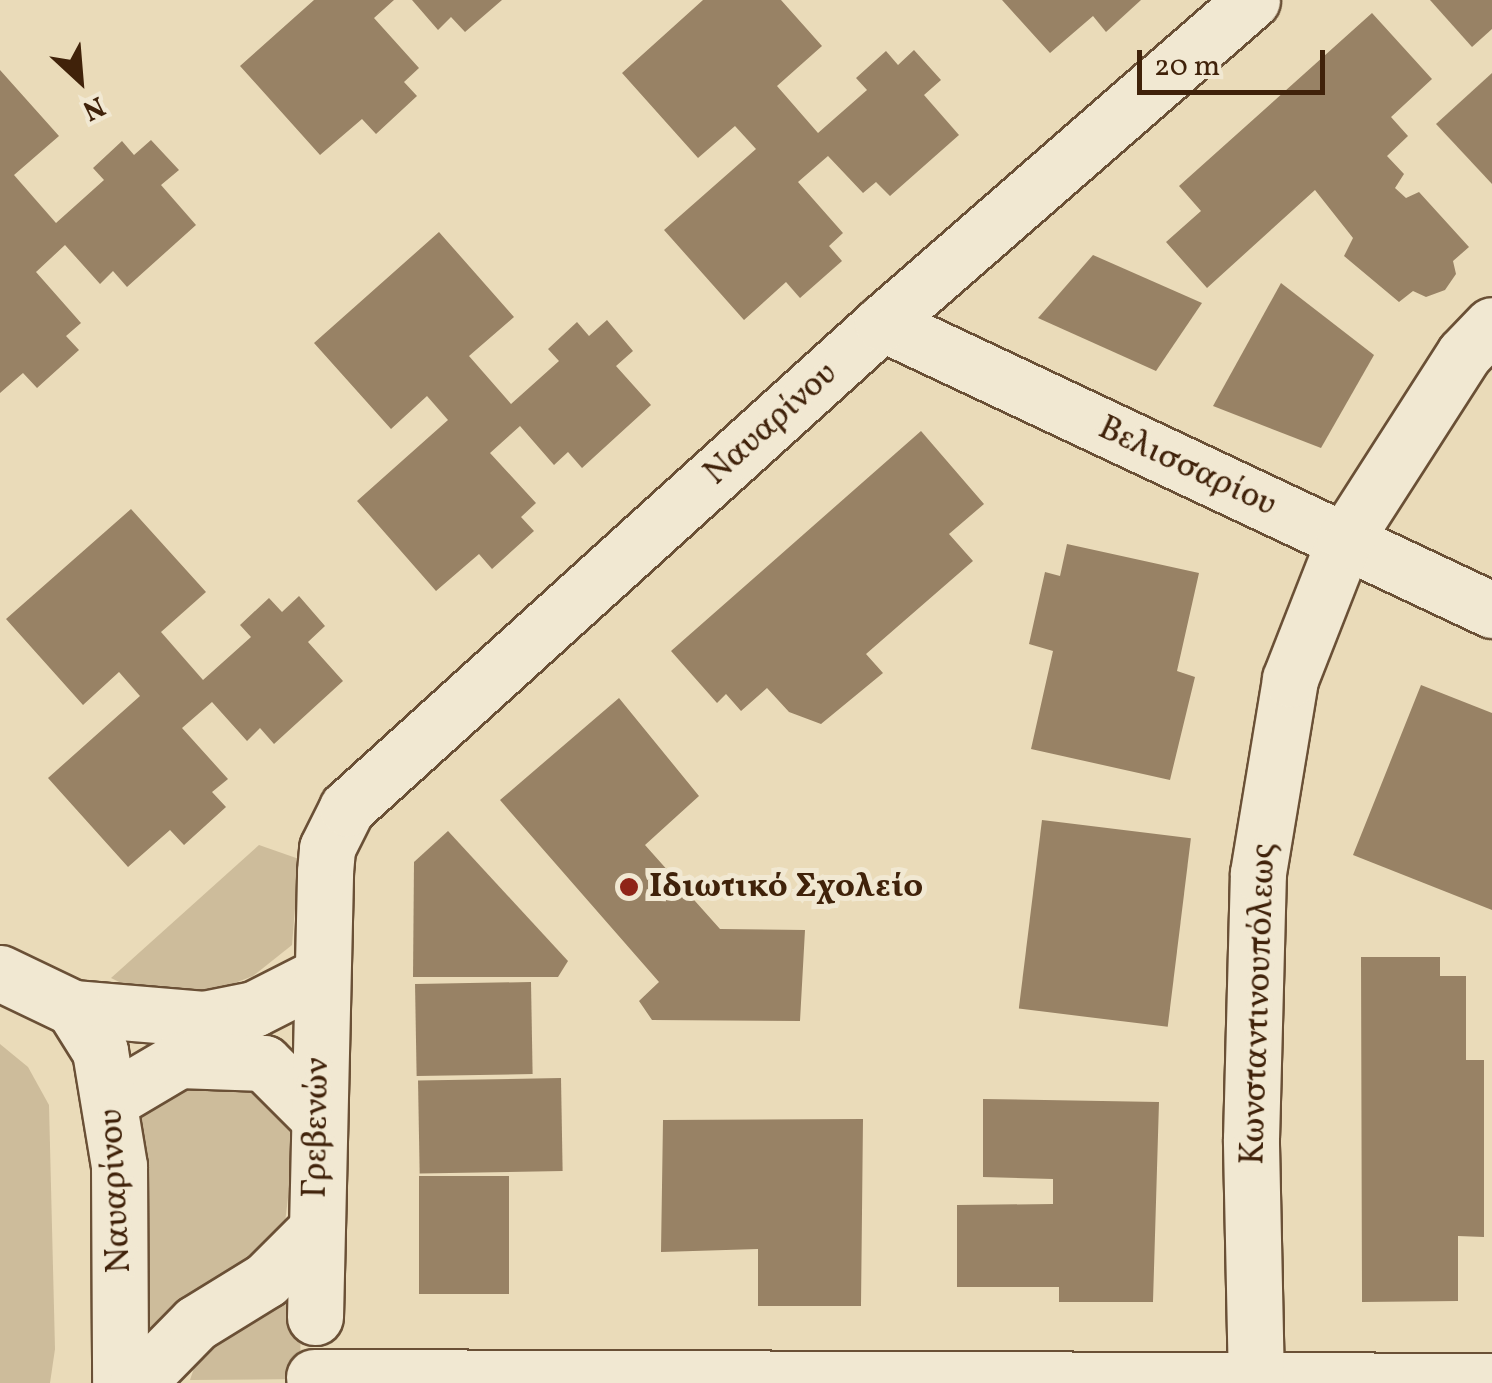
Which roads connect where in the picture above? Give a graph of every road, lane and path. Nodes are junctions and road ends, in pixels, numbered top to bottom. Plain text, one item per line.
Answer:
1 (1252, 0) edge
2 (882, 324) junction
3 (1492, 324) edge
4 (1344, 540) junction
5 (1492, 610) edge
6 (325, 872) joint
7 (0, 973) edge
8 (321, 975) junction
9 (73, 1008) junction
10 (113, 1099) junction
11 (318, 1117) junction
12 (315, 1230) junction
13 (314, 1380) edge
14 (1492, 1381) edge
15 (1256, 1382) edge
16 (120, 1383) edge
17 (137, 1383) edge

1 - 2 street, Ναυαρίνου
2 - 4 street, Βελισσαρίου
2 - 6 street, Ναυαρίνου
3 - 4 street, Κωνσταντινουπόλεως
4 - 5 street, Βελισσαρίου
4 - 15 street, Κωνσταντινουπόλεως
6 - 8 street, Γρεβενών
7 - 9 street
8 - 9 street
8 - 11 street, Γρεβενών
9 - 10 street, Ναυαρίνου
10 - 11 street
10 - 16 street, Ναυαρίνου
11 - 12 street, Γρεβενών
12 - 13 street, Γρεβενών
12 - 17 street
13 - 15 street
14 - 15 street

